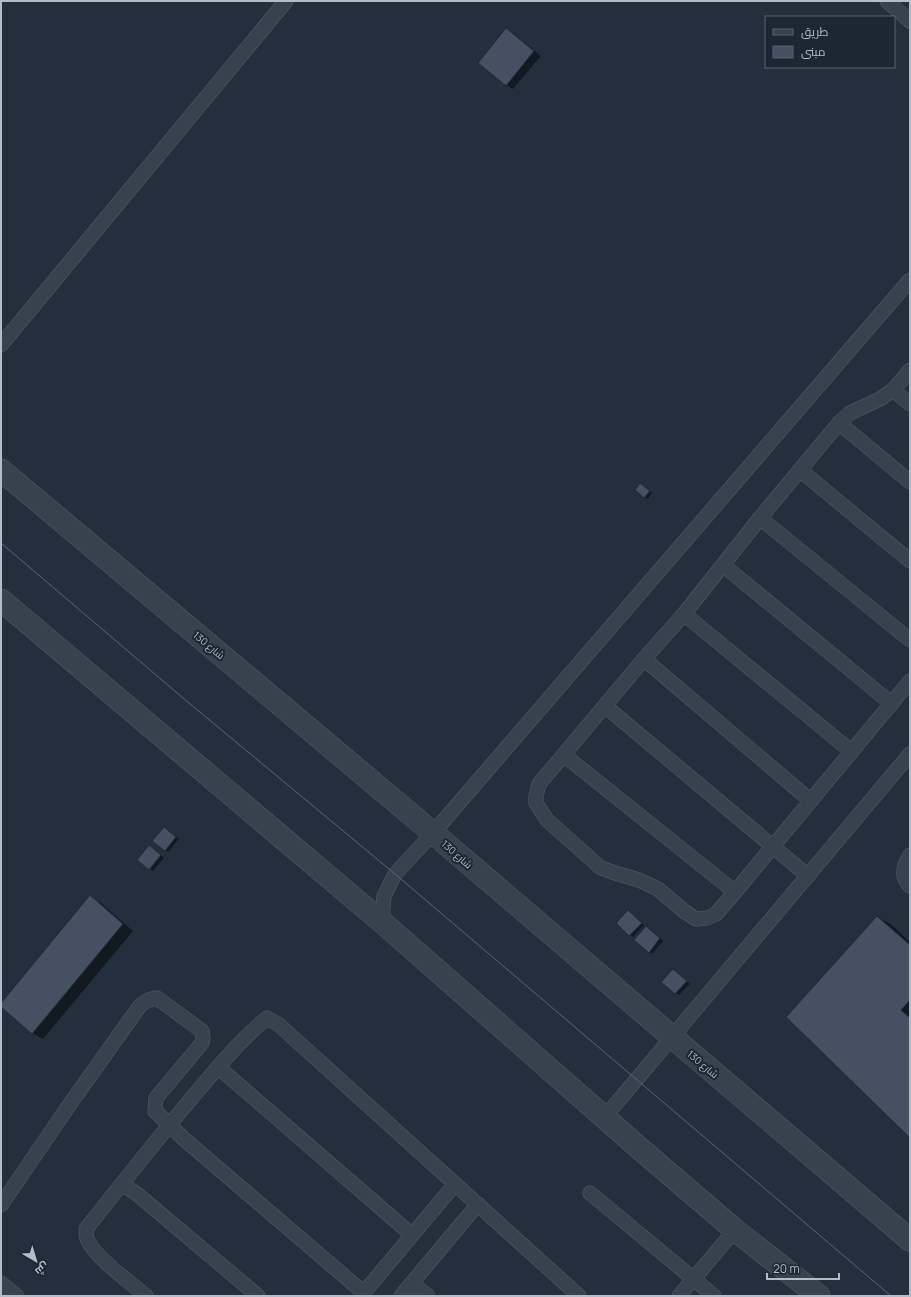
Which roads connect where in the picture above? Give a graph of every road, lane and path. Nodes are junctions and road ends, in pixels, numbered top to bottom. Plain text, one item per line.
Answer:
1 (286, 1) edge
2 (887, 1) edge
3 (910, 21) edge
4 (910, 280) edge
5 (1, 345) edge
6 (910, 370) edge
7 (892, 390) junction
8 (910, 404) edge
9 (839, 423) junction
10 (1, 470) edge
11 (800, 470) junction
12 (910, 482) edge
13 (760, 518) junction
14 (910, 560) edge
15 (723, 565) junction
16 (1, 600) edge
17 (684, 614) junction
18 (910, 640) edge
19 (644, 659) junction
20 (910, 682) edge
21 (892, 704) junction
22 (605, 706) junction
23 (852, 752) junction
24 (910, 754) edge
25 (564, 755) junction
26 (811, 801) junction
27 (433, 833) junction
28 (773, 847) junction
29 (910, 855) edge
30 (808, 876) junction
31 (910, 886) edge
32 (735, 892) junction
33 (382, 922) junction
34 (671, 1038) junction
35 (218, 1067) junction
36 (604, 1118) junction
37 (169, 1124) junction
38 (122, 1184) junction
39 (455, 1184) junction
40 (590, 1193) dead end
41 (478, 1204) junction
42 (1, 1205) edge
43 (735, 1230) junction
44 (412, 1235) junction
45 (910, 1240) edge
46 (694, 1278) junction
47 (1, 1283) edge
48 (412, 1283) junction
49 (363, 1294) edge
50 (17, 1296) edge
51 (146, 1296) edge
52 (258, 1296) edge
53 (401, 1296) edge
54 (428, 1296) edge
55 (579, 1296) edge
56 (679, 1296) edge
57 (714, 1296) edge
58 (819, 1296) edge

1 - 5 lane
2 - 3 lane
4 - 27 lane
6 - 7 lane
7 - 8 lane
7 - 9 lane
9 - 11 lane
9 - 12 lane
10 - 27 street, شارع 130
11 - 13 lane
11 - 14 lane
13 - 15 lane
13 - 18 lane
15 - 17 lane
15 - 21 lane
16 - 33 street
17 - 19 lane
17 - 23 lane
19 - 22 lane
19 - 26 lane
20 - 21 lane
21 - 23 lane
22 - 25 lane
22 - 28 lane
23 - 26 lane
24 - 30 lane
25 - 32 lane
25 - 32 lane
26 - 28 lane
27 - 33 lane
27 - 34 street, شارع 130
28 - 30 lane
28 - 32 lane
29 - 31 lane
30 - 34 lane
33 - 36 street
34 - 36 lane
34 - 45 street, شارع 130
35 - 37 lane
35 - 39 lane
35 - 44 lane
36 - 43 street
37 - 38 lane
37 - 42 lane
37 - 49 lane
38 - 51 lane
38 - 52 lane
39 - 41 lane
39 - 44 lane
40 - 46 lane
41 - 48 lane
41 - 55 lane
43 - 46 lane
43 - 58 street
44 - 49 lane
46 - 56 lane
46 - 57 lane
47 - 50 lane
48 - 53 lane
48 - 54 lane

